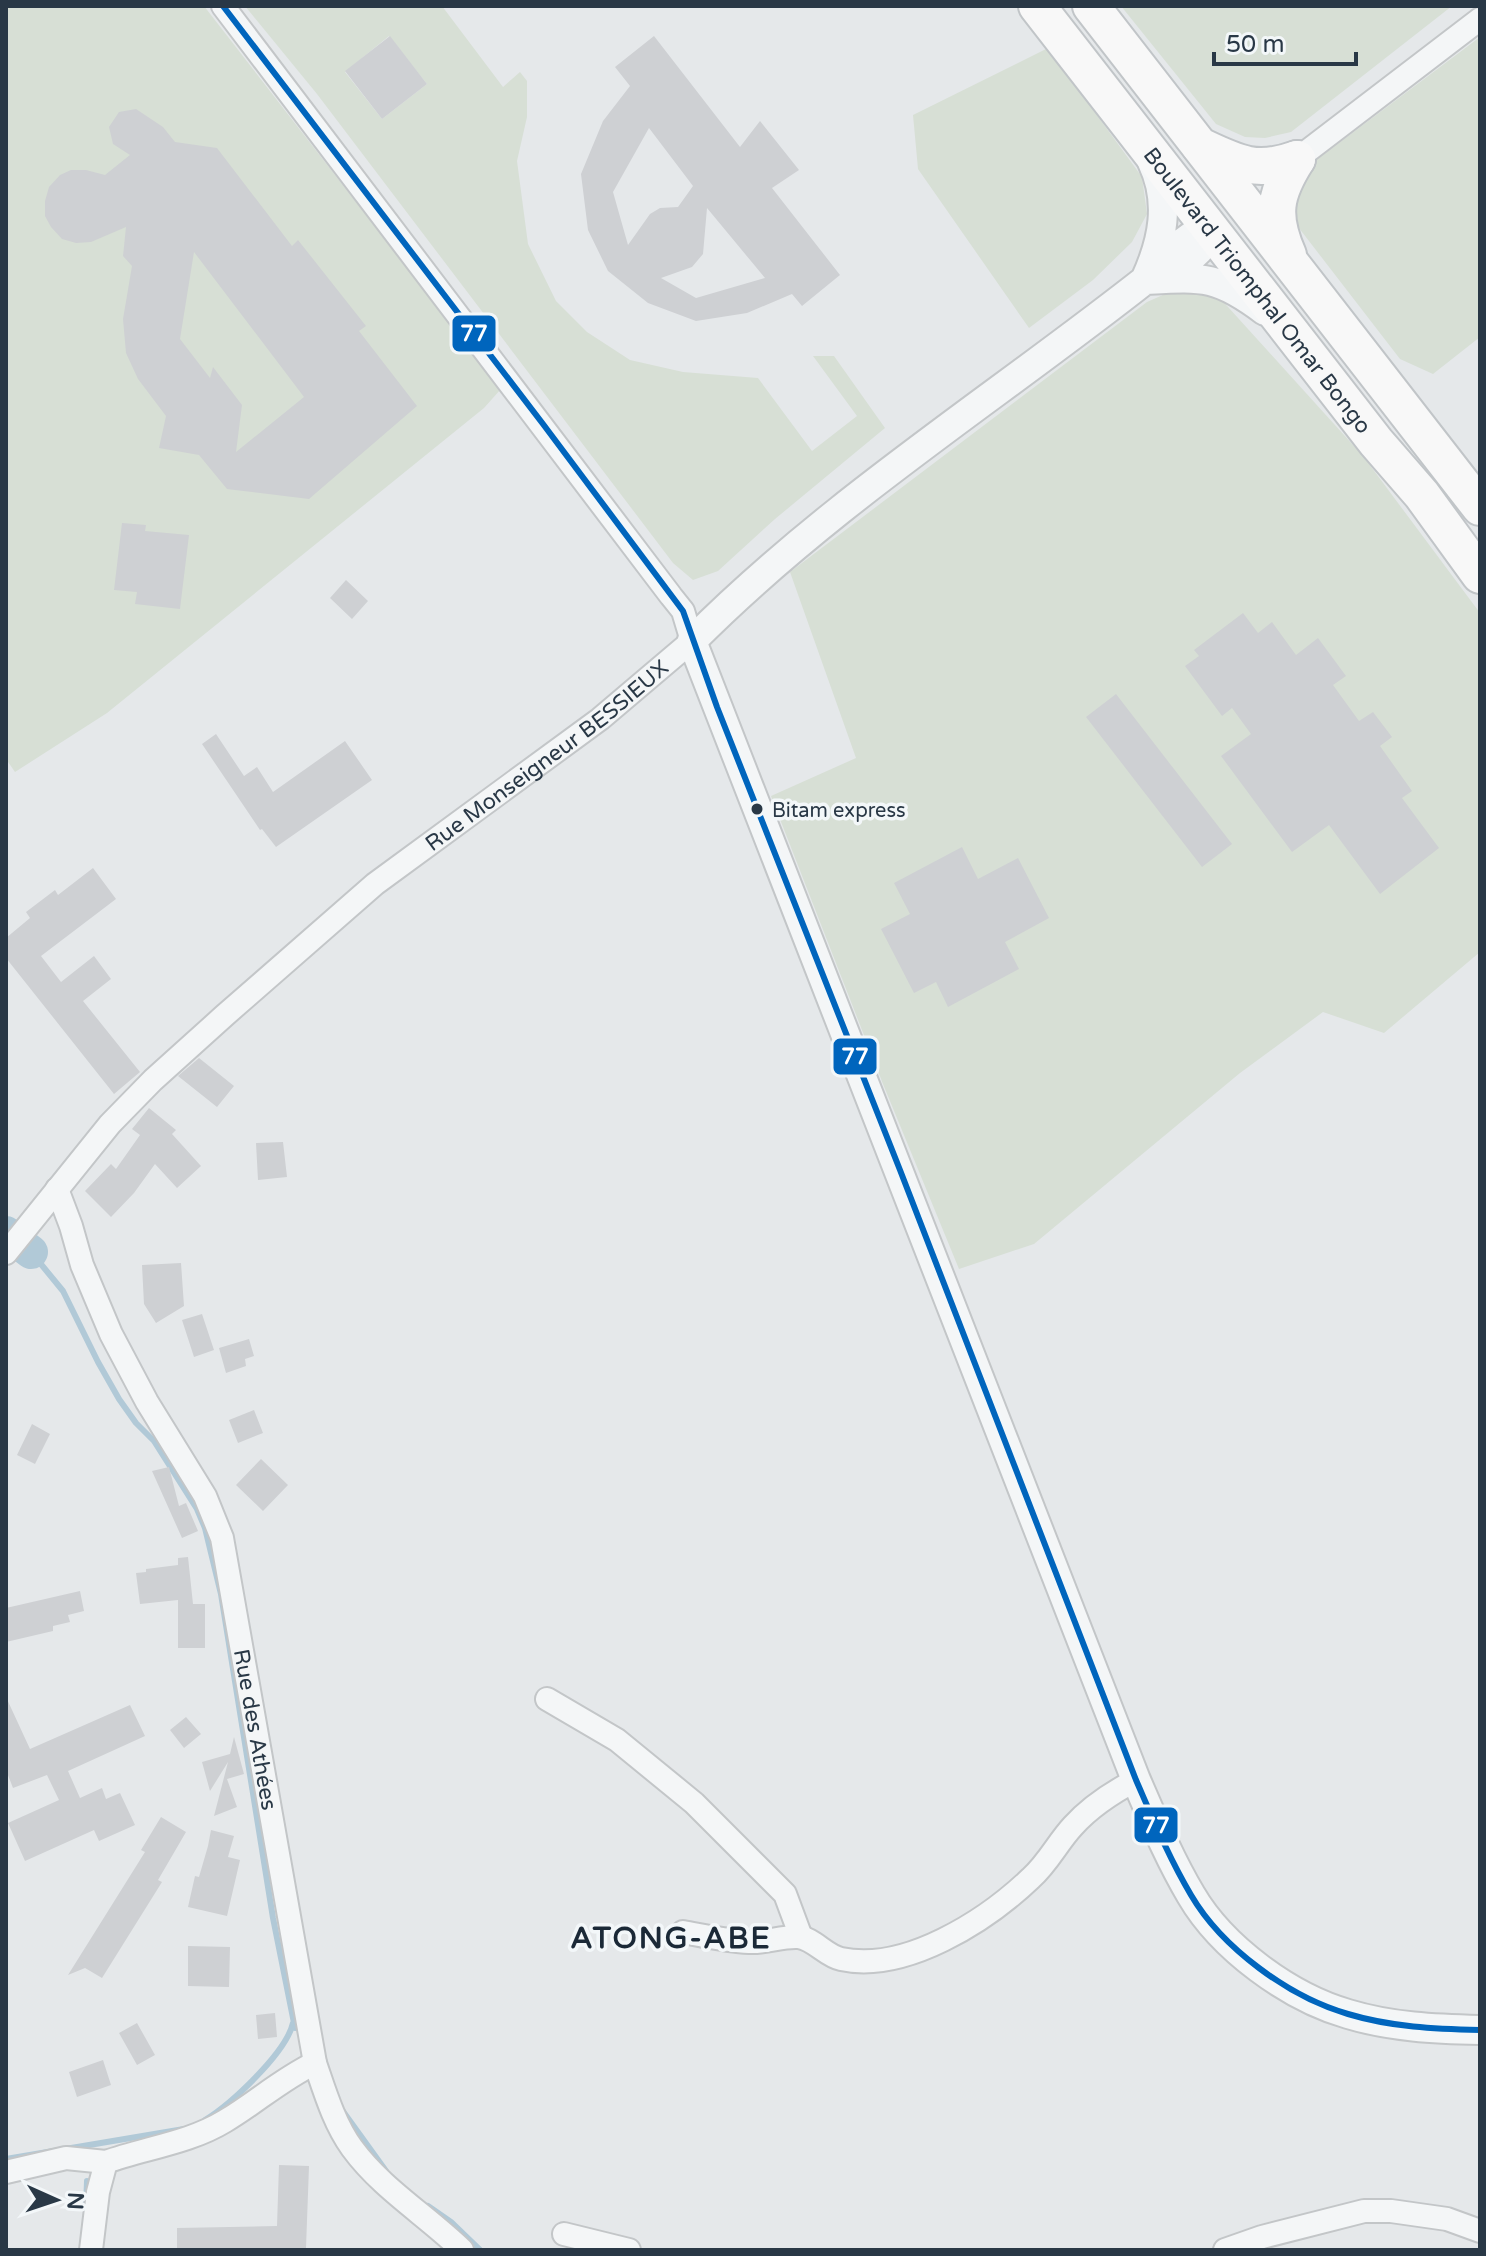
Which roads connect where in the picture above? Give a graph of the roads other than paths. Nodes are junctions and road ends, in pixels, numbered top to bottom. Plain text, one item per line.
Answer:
1 (223, 6) edge
2 (1037, 6) edge
3 (1091, 6) edge
4 (1480, 19) edge
5 (1195, 144) junction
6 (1145, 148) junction
7 (1297, 159) junction
8 (1210, 230) junction
9 (1295, 271) junction
10 (1146, 279) junction
11 (1285, 326) junction
12 (1395, 398) junction
13 (1454, 472) junction
14 (1422, 495) junction
15 (1480, 507) edge
16 (1480, 575) edge
17 (692, 641) junction
18 (57, 1189) junction
19 (6, 1253) edge
20 (547, 1699) dead end
21 (1136, 1780) junction
22 (683, 1932) dead end
23 (801, 1937) junction
24 (1480, 2030) edge
25 (315, 2063) junction
26 (106, 2162) junction
27 (6, 2172) edge
28 (1480, 2231) edge
29 (564, 2234) dead end
30 (91, 2250) edge
31 (462, 2250) edge
32 (629, 2250) edge
33 (1225, 2250) edge

1 - 17 street
2 - 6 main road, Boulevard Triomphal Omar Bongo
3 - 5 main road, Boulevard Triomphal Omar Bongo
3 - 8 main road
4 - 7 street
5 - 7 main road
5 - 9 main road, Boulevard Triomphal Omar Bongo
6 - 8 main road, Boulevard Triomphal Omar Bongo
6 - 10 street
7 - 9 main road
8 - 10 street, Rue Monseigneur BESSIEUX
8 - 11 main road, Boulevard Triomphal Omar Bongo
8 - 12 main road
9 - 12 main road, Boulevard Triomphal Omar Bongo
10 - 11 street
10 - 17 street, Rue Monseigneur BESSIEUX
11 - 14 main road, Boulevard Triomphal Omar Bongo
12 - 13 main road, Boulevard Triomphal Omar Bongo
13 - 14 main road
13 - 15 main road, Boulevard Triomphal Omar Bongo
14 - 16 main road, Boulevard Triomphal Omar Bongo
17 - 18 street, Rue Monseigneur BESSIEUX
17 - 21 street
18 - 19 street, Rue Monseigneur BESSIEUX
18 - 25 street, Rue des Athées
20 - 23 street
21 - 23 street
21 - 24 street
22 - 23 street
25 - 26 street
25 - 31 street, Rue des Athées
26 - 27 street
26 - 30 street
28 - 33 street
29 - 32 street

